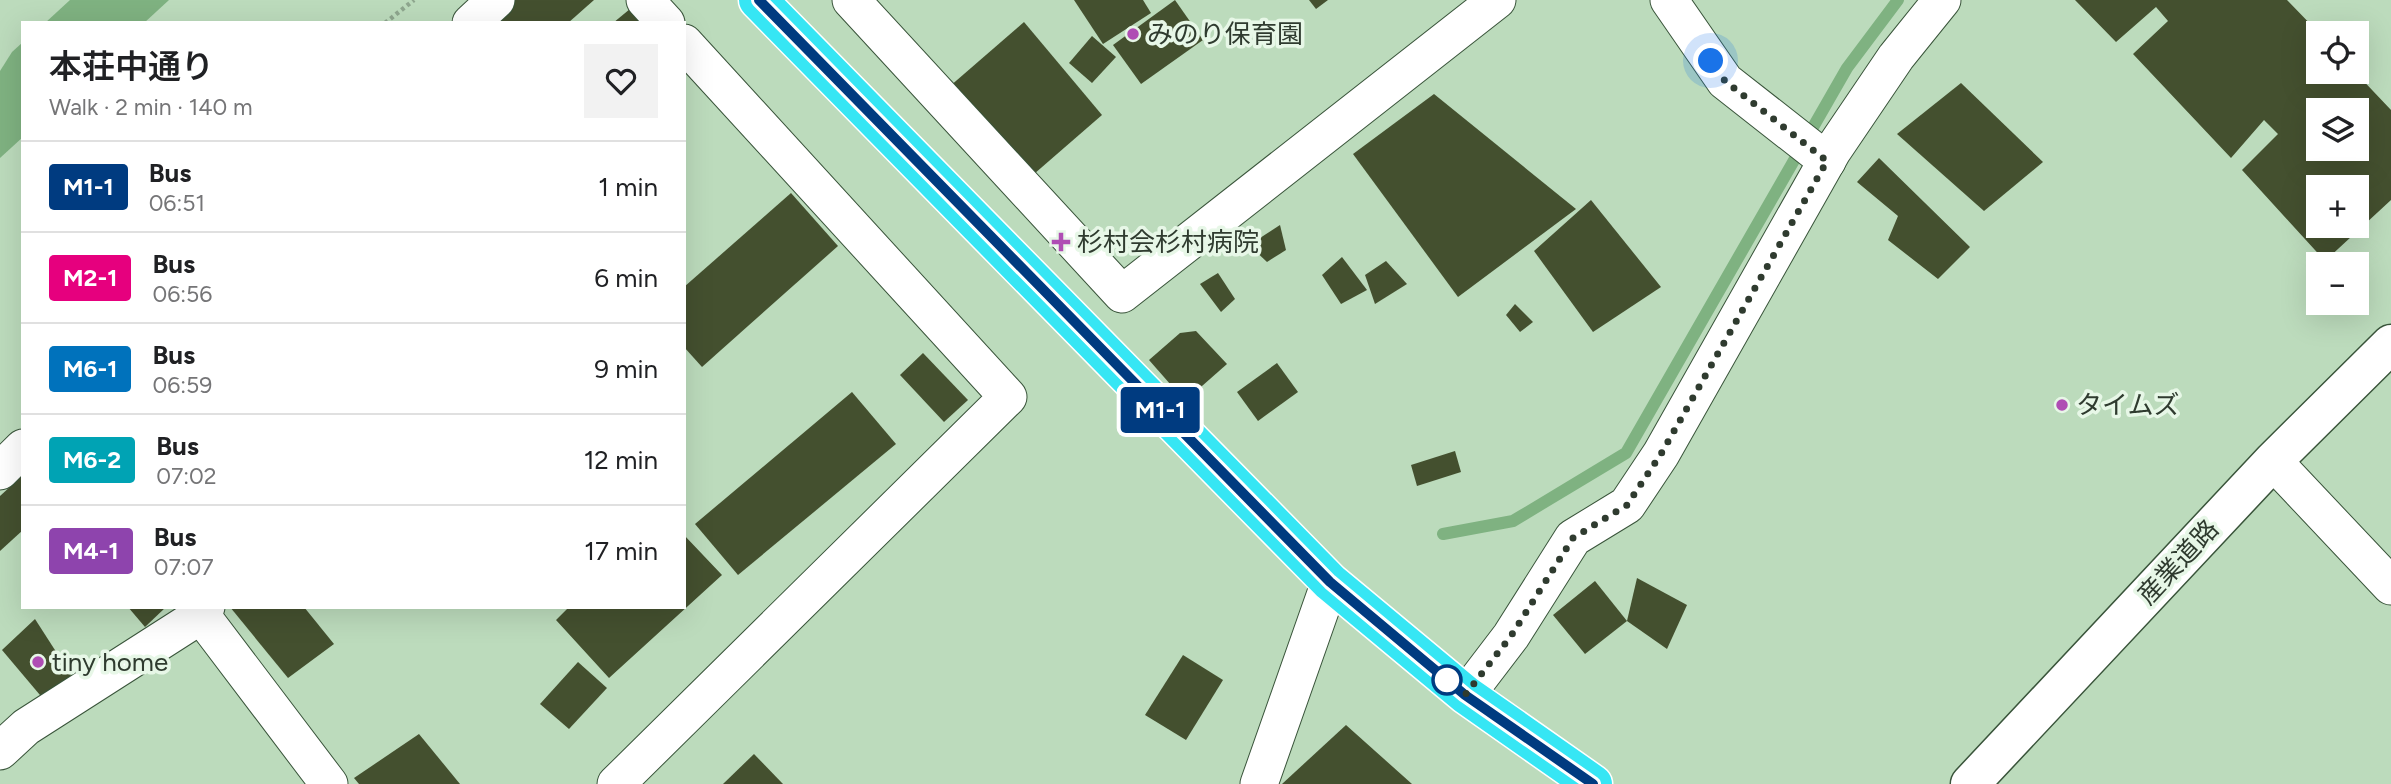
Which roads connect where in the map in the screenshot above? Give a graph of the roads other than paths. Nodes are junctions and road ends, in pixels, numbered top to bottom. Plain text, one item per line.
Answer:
1 (496, 0) edge
2 (645, 0) edge
3 (758, 0) edge
4 (851, 0) edge
5 (1497, 0) edge
6 (1670, 0) edge
7 (1942, 0) edge
8 (473, 21) edge
9 (664, 21) edge
10 (686, 45) edge
11 (1827, 161) junction
12 (2391, 344) edge
13 (21, 450) edge
14 (2273, 461) junction
15 (0, 471) edge
16 (1330, 582) junction
17 (2391, 586) edge
18 (203, 611) edge
19 (1465, 695) junction
20 (0, 751) edge
21 (329, 784) edge
22 (616, 784) edge
23 (1259, 784) edge
24 (1593, 784) edge
25 (1970, 784) edge

1 - 8 street
2 - 9 street
3 - 16 highway
4 - 5 street
6 - 11 street
7 - 11 street
10 - 22 street
11 - 19 street
12 - 14 street, 産業道路
13 - 15 street
14 - 17 street
14 - 25 street, 産業道路
16 - 19 highway
16 - 23 street
18 - 20 street
18 - 21 street
19 - 24 highway

